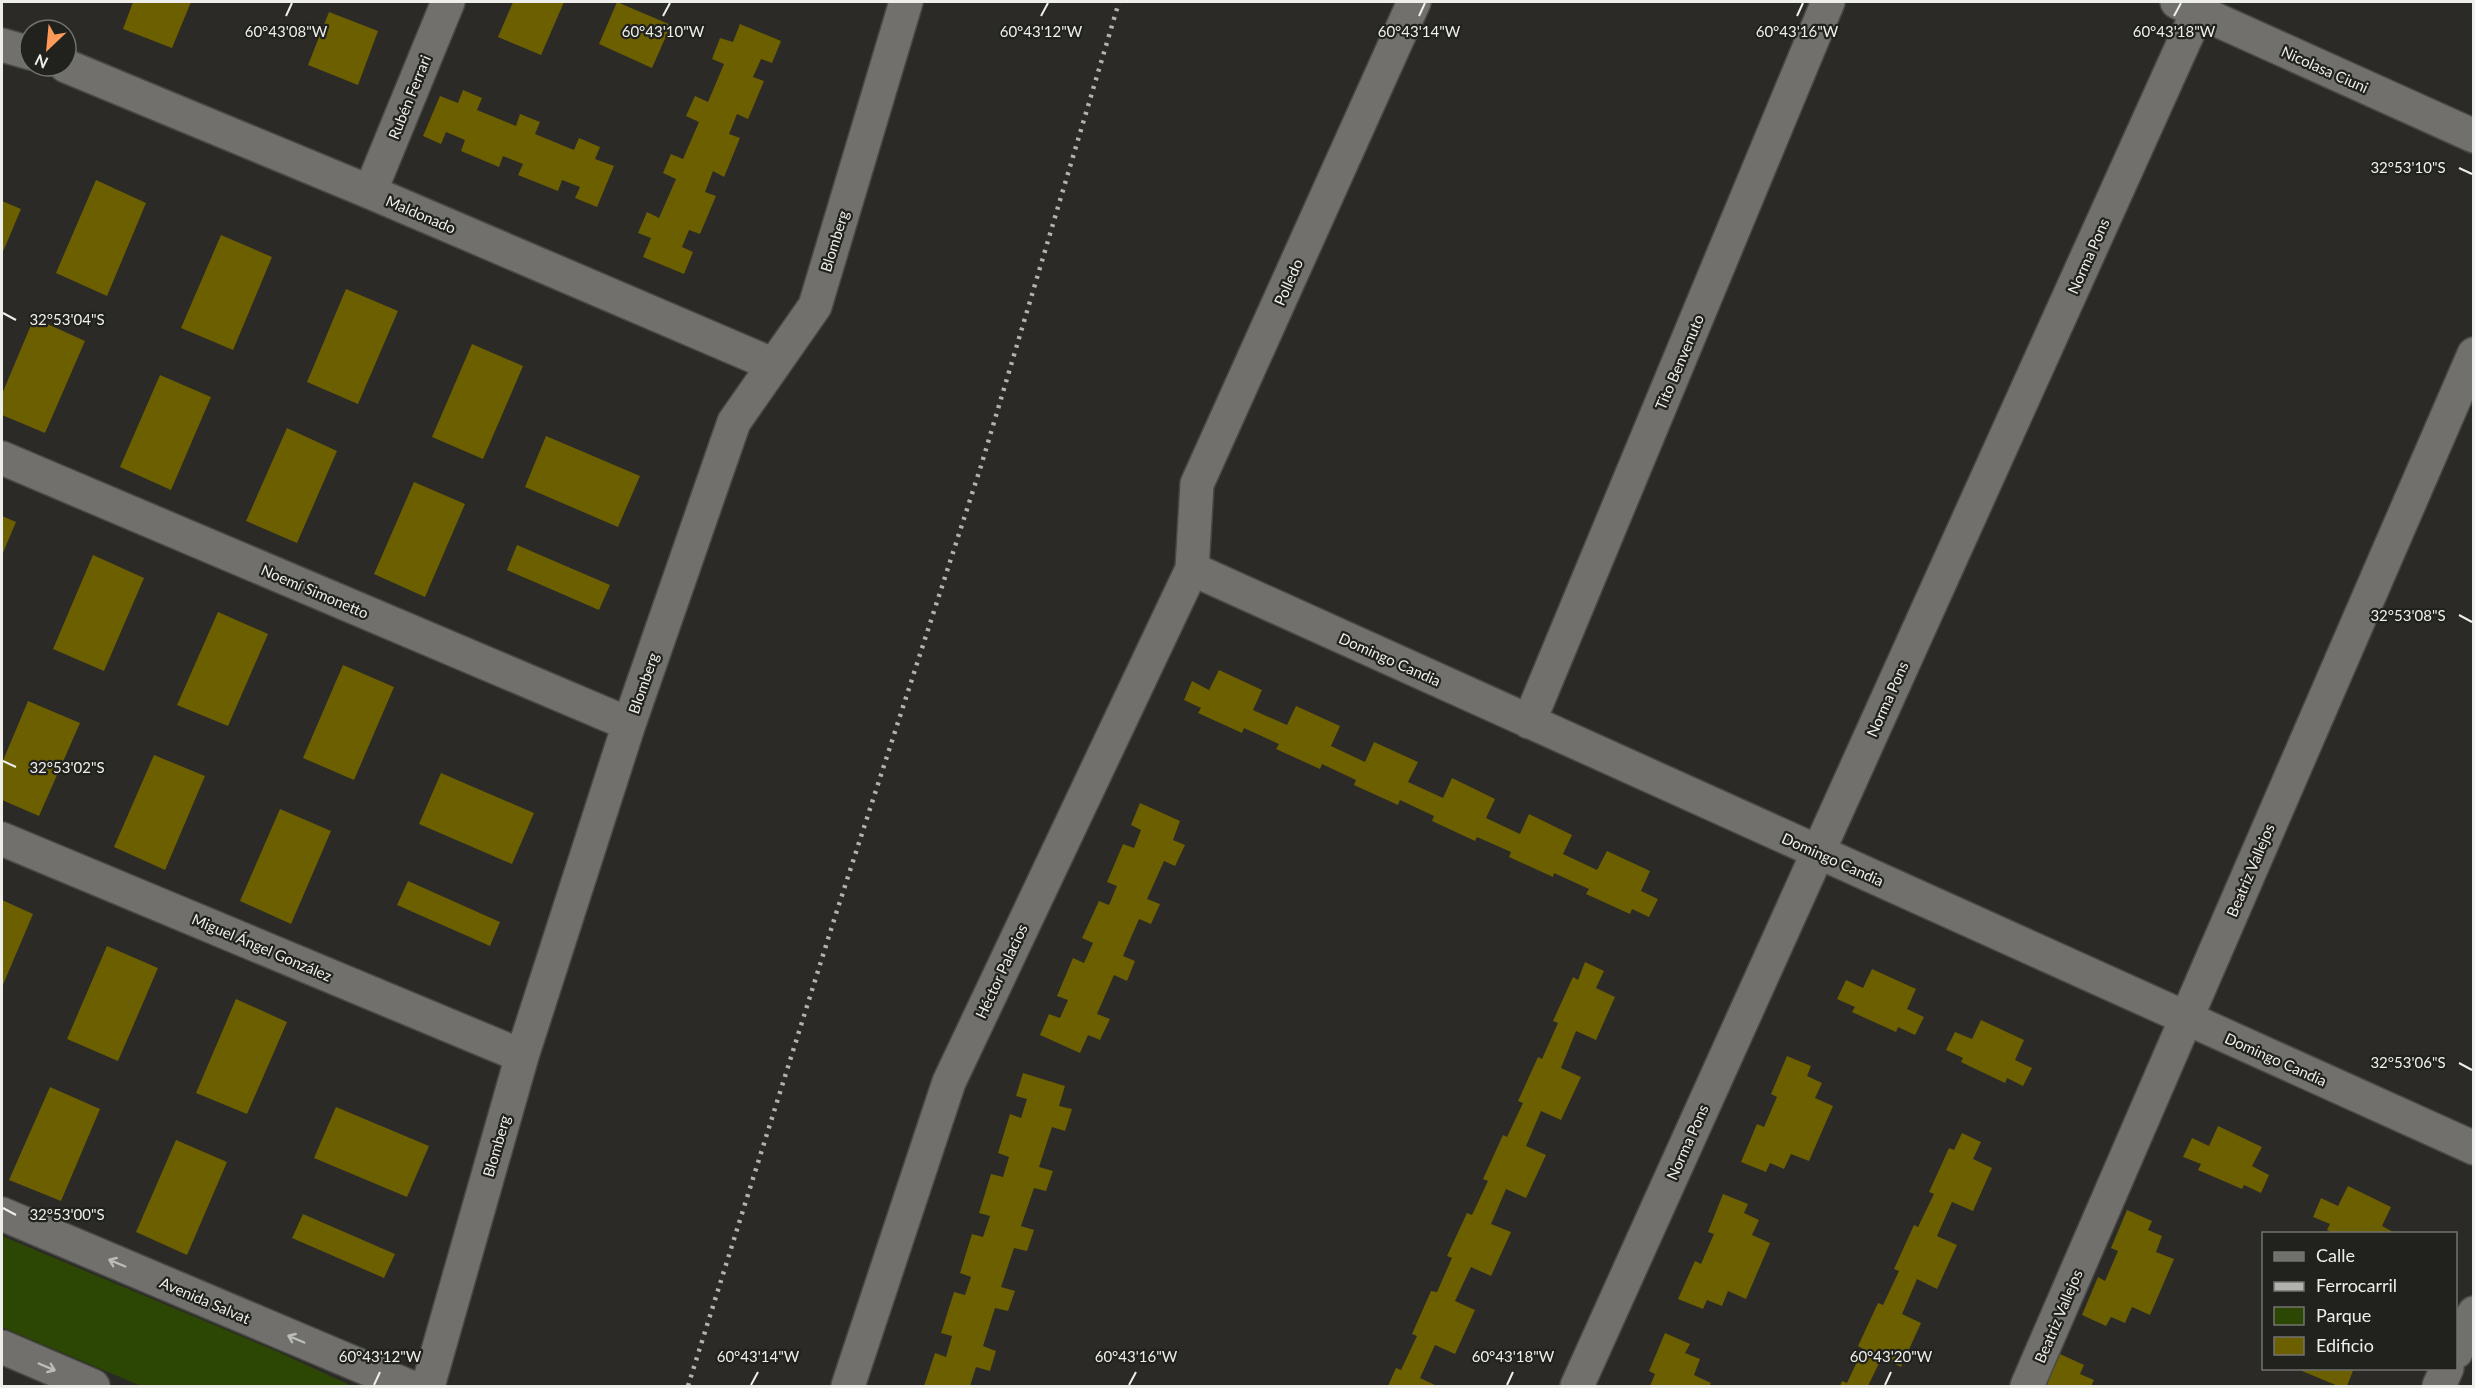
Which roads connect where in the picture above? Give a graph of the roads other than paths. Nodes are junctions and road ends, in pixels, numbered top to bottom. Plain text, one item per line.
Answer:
1 (448, 2) edge
2 (906, 2) edge
3 (1414, 2) edge
4 (1828, 2) edge
5 (2188, 6) edge
6 (2, 45) edge
7 (18, 50) edge
8 (78, 71) edge
9 (2474, 136) edge
10 (370, 192) junction
11 (2474, 354) edge
12 (774, 365) junction
13 (2, 458) edge
14 (1192, 570) junction
15 (1529, 722) junction
16 (630, 724) junction
17 (2, 839) edge
18 (1818, 852) junction
19 (2186, 1019) junction
20 (522, 1056) junction
21 (2474, 1148) edge
22 (2, 1214) edge
23 (2474, 1313) edge
24 (2, 1347) edge
25 (2457, 1350) edge
26 (2447, 1370) edge
27 (93, 1386) edge
28 (408, 1386) edge
29 (428, 1386) edge
30 (848, 1386) edge
31 (1577, 1386) edge
32 (2027, 1386) edge
33 (2439, 1386) edge

1 - 10 street, Rubén Ferrari
2 - 12 street, Blomberg
3 - 14 street, Polledo
4 - 15 street, Tito Benvenuto
5 - 9 street, Nicolasa Ciuni
5 - 18 street, Norma Pons
6 - 7 street
8 - 10 street, Maldonado
10 - 12 street, Maldonado
11 - 19 street, Beatriz Vallejos
12 - 16 street, Blomberg
13 - 16 street, Noemí Simonetto
14 - 15 street, Domingo Candia
14 - 30 street, Héctor Palacios
15 - 18 street, Domingo Candia
16 - 20 street, Blomberg
17 - 20 street, Miguel Ángel González
18 - 19 street, Domingo Candia
18 - 31 street, Norma Pons
19 - 21 street, Domingo Candia
19 - 32 street, Beatriz Vallejos
20 - 29 street, Blomberg
28 -> 22 street, Avenida Salvat
23 - 25 street
24 -> 27 street
26 - 33 street

